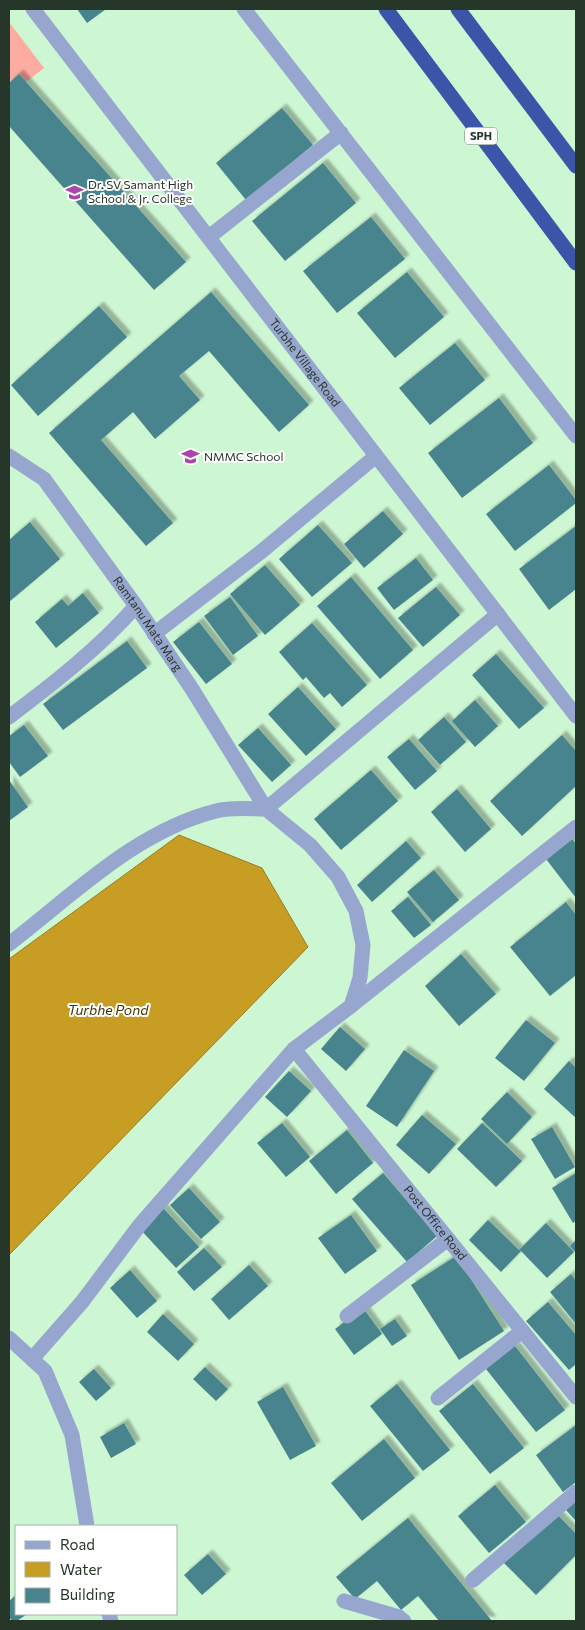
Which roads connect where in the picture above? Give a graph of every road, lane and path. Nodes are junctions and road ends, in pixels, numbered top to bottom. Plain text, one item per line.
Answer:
1 (33, 9) edge
2 (244, 9) edge
3 (386, 9) edge
4 (458, 9) edge
5 (341, 134) junction
6 (576, 166) edge
7 (208, 237) junction
8 (576, 262) edge
9 (576, 436) edge
10 (9, 456) edge
11 (376, 456) junction
12 (136, 606) junction
13 (498, 614) junction
14 (154, 634) junction
15 (576, 716) edge
16 (9, 717) edge
17 (266, 809) junction
18 (576, 827) edge
19 (9, 944) edge
20 (351, 1006) junction
21 (294, 1049) junction
22 (448, 1238) junction
23 (347, 1316) dead end
24 (522, 1331) junction
25 (9, 1338) edge
26 (32, 1359) junction
27 (575, 1395) edge
28 (438, 1398) dead end
29 (576, 1492) edge
30 (87, 1525) edge
31 (473, 1580) dead end
32 (344, 1602) dead end
33 (404, 1621) edge

1 - 7 street, Turbhe Village Road
2 - 5 street
3 - 8 highway, SPH
4 - 6 highway
5 - 7 street
5 - 9 street
7 - 11 street, Turbhe Village Road
10 - 12 street, Ramtanu Mata Marg
11 - 13 street, Turbhe Village Road
11 - 14 street
12 - 14 street, Ramtanu Mata Marg
12 - 16 street
13 - 15 street, Turbhe Village Road
13 - 17 street
14 - 17 street, Ramtanu Mata Marg
17 - 19 street
17 - 20 street, Ramtanu Mata Marg
18 - 20 street
20 - 21 street
21 - 22 street, Post Office Road
21 - 26 street
22 - 23 street
22 - 24 street, Post Office Road
24 - 27 street, Post Office Road
24 - 28 street
25 - 26 street
26 - 30 street
29 - 31 street
32 - 33 street

